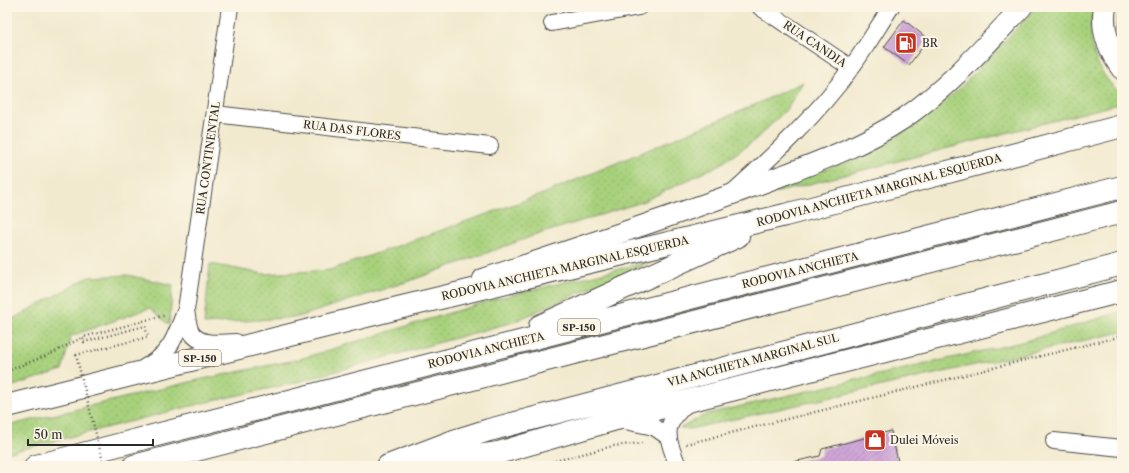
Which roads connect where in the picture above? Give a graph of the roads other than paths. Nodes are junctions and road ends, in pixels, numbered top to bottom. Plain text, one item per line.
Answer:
1 (230, 7) edge
2 (639, 7) edge
3 (760, 7) edge
4 (891, 7) edge
5 (1022, 7) edge
6 (1105, 7) edge
7 (552, 23) dead end
8 (851, 68) junction
9 (1122, 68) edge
10 (215, 114) junction
11 (1122, 126) edge
12 (490, 146) dead end
13 (1122, 187) edge
14 (728, 196) junction
15 (1122, 212) edge
16 (785, 215) junction
17 (1122, 264) edge
18 (1122, 291) edge
19 (394, 309) junction
20 (186, 310) junction
21 (269, 341) junction
22 (481, 352) junction
23 (128, 376) junction
24 (691, 400) junction
25 (7, 406) edge
26 (616, 419) junction
27 (1054, 441) dead end
28 (669, 442) junction
29 (1122, 448) edge
30 (36, 466) edge
31 (134, 466) edge
32 (388, 466) edge
33 (409, 466) edge
34 (678, 466) edge

1 - 10 street, RUA CONTINENTAL
2 - 7 street
3 - 8 street, RUA CANDIA
4 - 8 street
5 - 14 main road
6 - 9 highway
8 - 14 street
10 - 12 street, RUA DAS FLORES
10 - 20 street, RUA CONTINENTAL
11 - 16 highway, RODOVIA ANCHIETA MARGINAL ESQUERDA / SP-150
13 - 22 highway, RODOVIA ANCHIETA / SP-150
14 - 19 main road
15 - 31 highway, SP-150
16 - 19 highway, RODOVIA ANCHIETA MARGINAL ESQUERDA / SP-150
16 - 22 highway
17 - 32 highway, VIA ANCHIETA MARGINAL SUL
18 - 24 highway
19 - 21 highway, RODOVIA ANCHIETA MARGINAL ESQUERDA / SP-150
20 - 21 street, RUA CONTINENTAL
20 - 23 street, RUA CONTINENTAL
21 - 23 highway, RODOVIA ANCHIETA MARGINAL ESQUERDA / SP-150
22 - 30 highway, RODOVIA ANCHIETA / SP-150
23 - 25 highway, RODOVIA ANCHIETA MARGINAL ESQUERDA / SP-150
24 - 26 highway
24 - 28 street
26 - 28 street
26 - 33 highway
27 - 29 street
28 - 34 street

